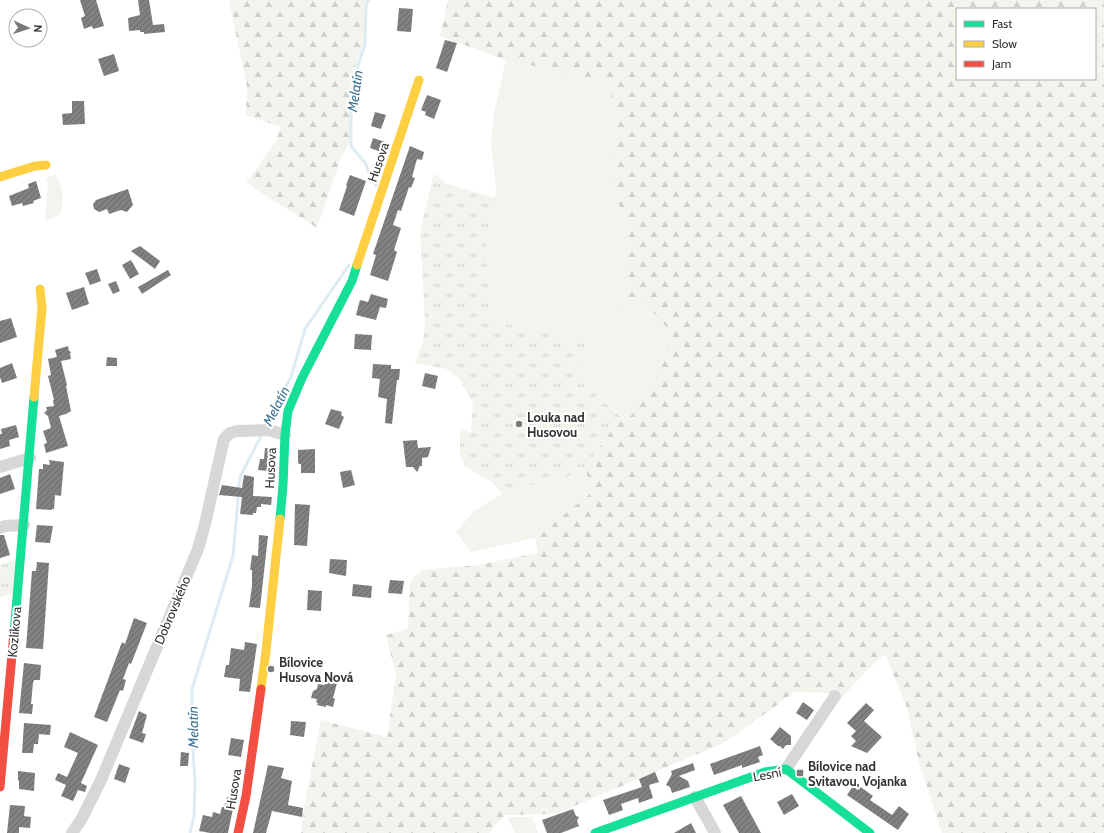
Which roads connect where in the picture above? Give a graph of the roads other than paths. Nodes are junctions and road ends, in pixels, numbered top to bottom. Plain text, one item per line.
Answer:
1 (419, 80) dead end
2 (46, 165) dead end
3 (0, 177) edge
4 (40, 289) dead end
5 (285, 435) junction
6 (30, 458) junction
7 (0, 467) edge
8 (24, 525) junction
9 (0, 528) edge
10 (5, 686) edge
11 (835, 696) dead end
12 (786, 769) junction
13 (0, 787) edge
14 (695, 797) junction
15 (72, 833) edge
16 (238, 833) edge
17 (595, 833) edge
18 (715, 833) edge
19 (870, 833) edge

1 - 5 street, Husova
2 - 3 street
4 - 6 street, Kozlíkova
5 - 15 street, Dobrovského
5 - 16 street, Husova
6 - 7 street
6 - 8 street, Kozlíkova
8 - 9 street
8 - 10 street, Kozlíkova
10 - 13 street, Kozlíkova
11 - 12 street
12 - 14 street, Lesní
12 - 19 street, Lesní
14 - 17 street, Lesní
14 - 18 street

